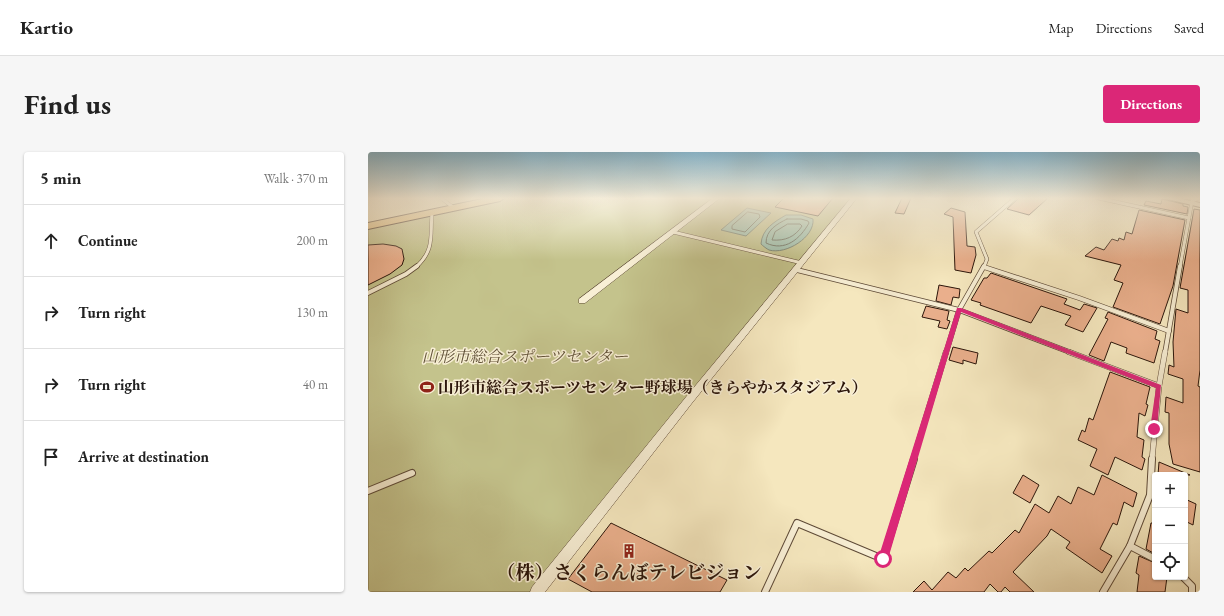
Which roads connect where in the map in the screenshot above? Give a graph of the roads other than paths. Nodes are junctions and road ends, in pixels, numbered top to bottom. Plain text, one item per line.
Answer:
1 (1189, 218) edge
2 (405, 219) edge
3 (432, 219) edge
4 (690, 219) edge
5 (838, 219) edge
6 (992, 219) edge
7 (368, 226) edge
8 (673, 232) junction
9 (800, 266) junction
10 (984, 267) junction
11 (368, 293) edge
12 (582, 301) dead end
13 (959, 310) junction
14 (1168, 331) junction
15 (1159, 386) junction
16 (412, 473) dead end
17 (368, 491) edge
18 (1130, 546) junction
19 (1152, 557) edge
20 (1186, 580) edge
21 (537, 592) edge
22 (765, 592) edge
23 (1103, 592) edge
24 (1192, 592) edge

1 - 14 lane
2 - 7 main road
3 - 11 lane
4 - 8 street
5 - 9 street
6 - 10 lane
8 - 9 lane
8 - 12 street
9 - 13 lane
9 - 21 street
10 - 13 lane
10 - 14 lane
13 - 15 lane
13 - 22 lane
14 - 15 lane
15 - 18 lane
16 - 17 lane
18 - 19 lane
18 - 23 lane
20 - 24 lane

